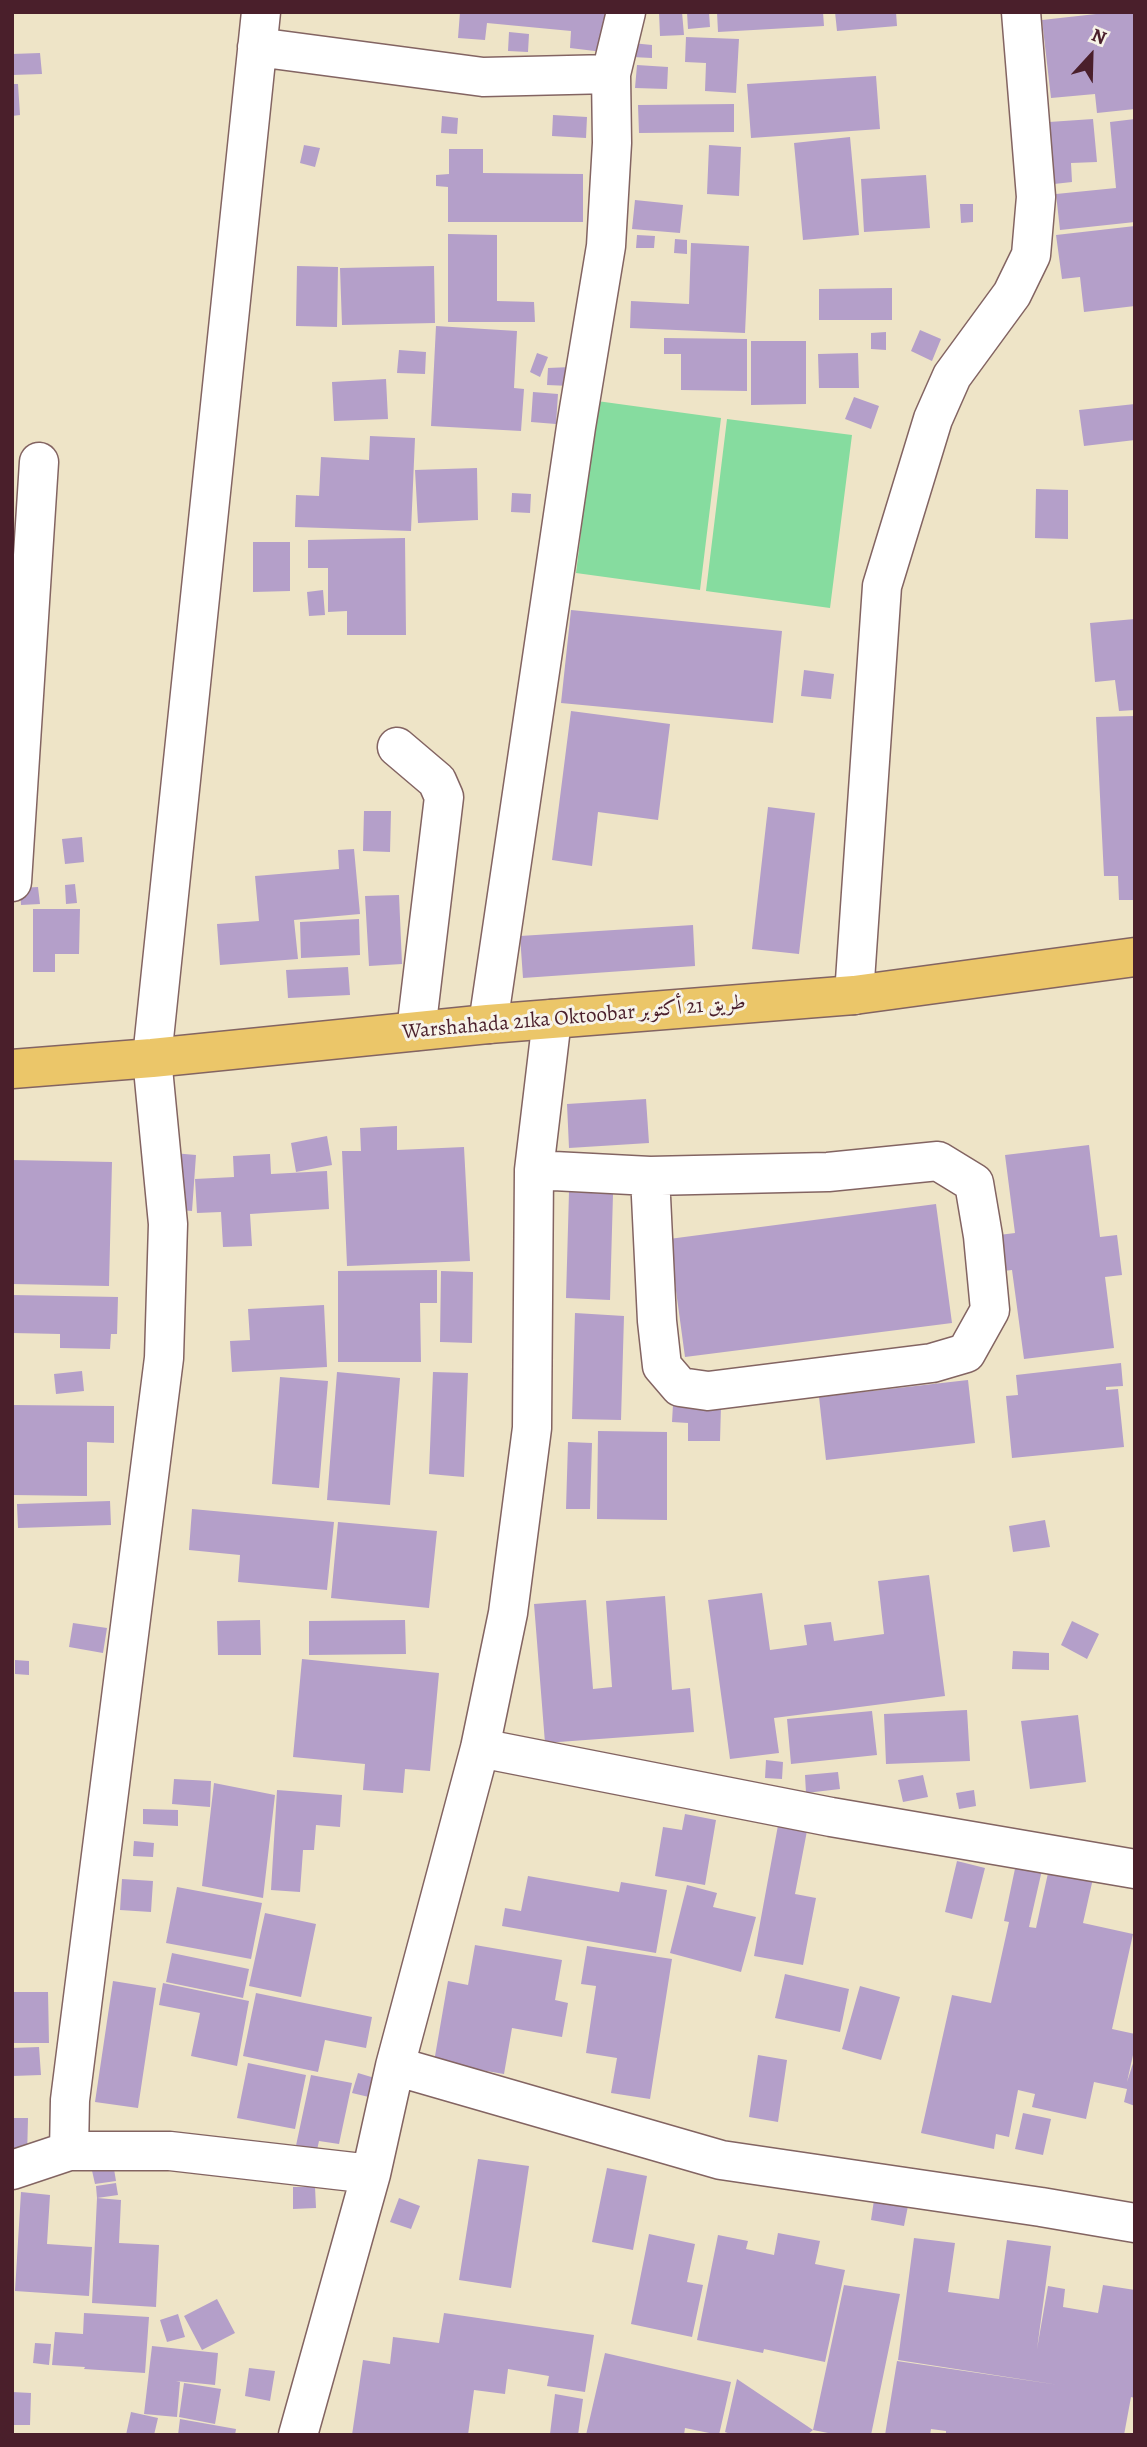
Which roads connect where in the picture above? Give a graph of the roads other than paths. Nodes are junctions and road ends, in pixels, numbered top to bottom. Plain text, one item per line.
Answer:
1 (626, 12) edge
2 (1021, 12) edge
3 (259, 30) edge
4 (611, 74) junction
5 (39, 462) dead end
6 (397, 747) dead end
7 (12, 882) edge
8 (1135, 957) edge
9 (854, 995) junction
10 (552, 1019) junction
11 (488, 1024) junction
12 (416, 1031) junction
13 (152, 1058) junction
14 (12, 1069) edge
15 (534, 1170) junction
16 (650, 1177) junction
17 (480, 1748) junction
18 (1135, 1869) edge
19 (395, 2066) junction
20 (69, 2151) junction
21 (12, 2169) edge
22 (371, 2174) junction
23 (1135, 2223) edge
24 (298, 2435) edge

1 - 4 street
2 - 9 street
3 - 4 street
3 - 13 street
4 - 11 street
5 - 7 street
6 - 12 street
8 - 9 main road, Warshahada 21ka Oktoobar طريق 21 أكتوبر
9 - 10 main road, Warshahada 21ka Oktoobar طريق 21 أكتوبر
10 - 11 main road, Warshahada 21ka Oktoobar طريق 21 أكتوبر
10 - 15 street
11 - 12 main road, Warshahada 21ka Oktoobar طريق 21 أكتوبر
12 - 13 main road, Warshahada 21ka Oktoobar طريق 21 أكتوبر
13 - 14 main road, Warshahada 21ka Oktoobar طريق 21 أكتوبر
13 - 20 street
15 - 16 street
15 - 17 street
16 - 16 street
17 - 18 street
17 - 19 street
19 - 22 street
19 - 23 street
20 - 21 street
20 - 22 street
22 - 24 street

